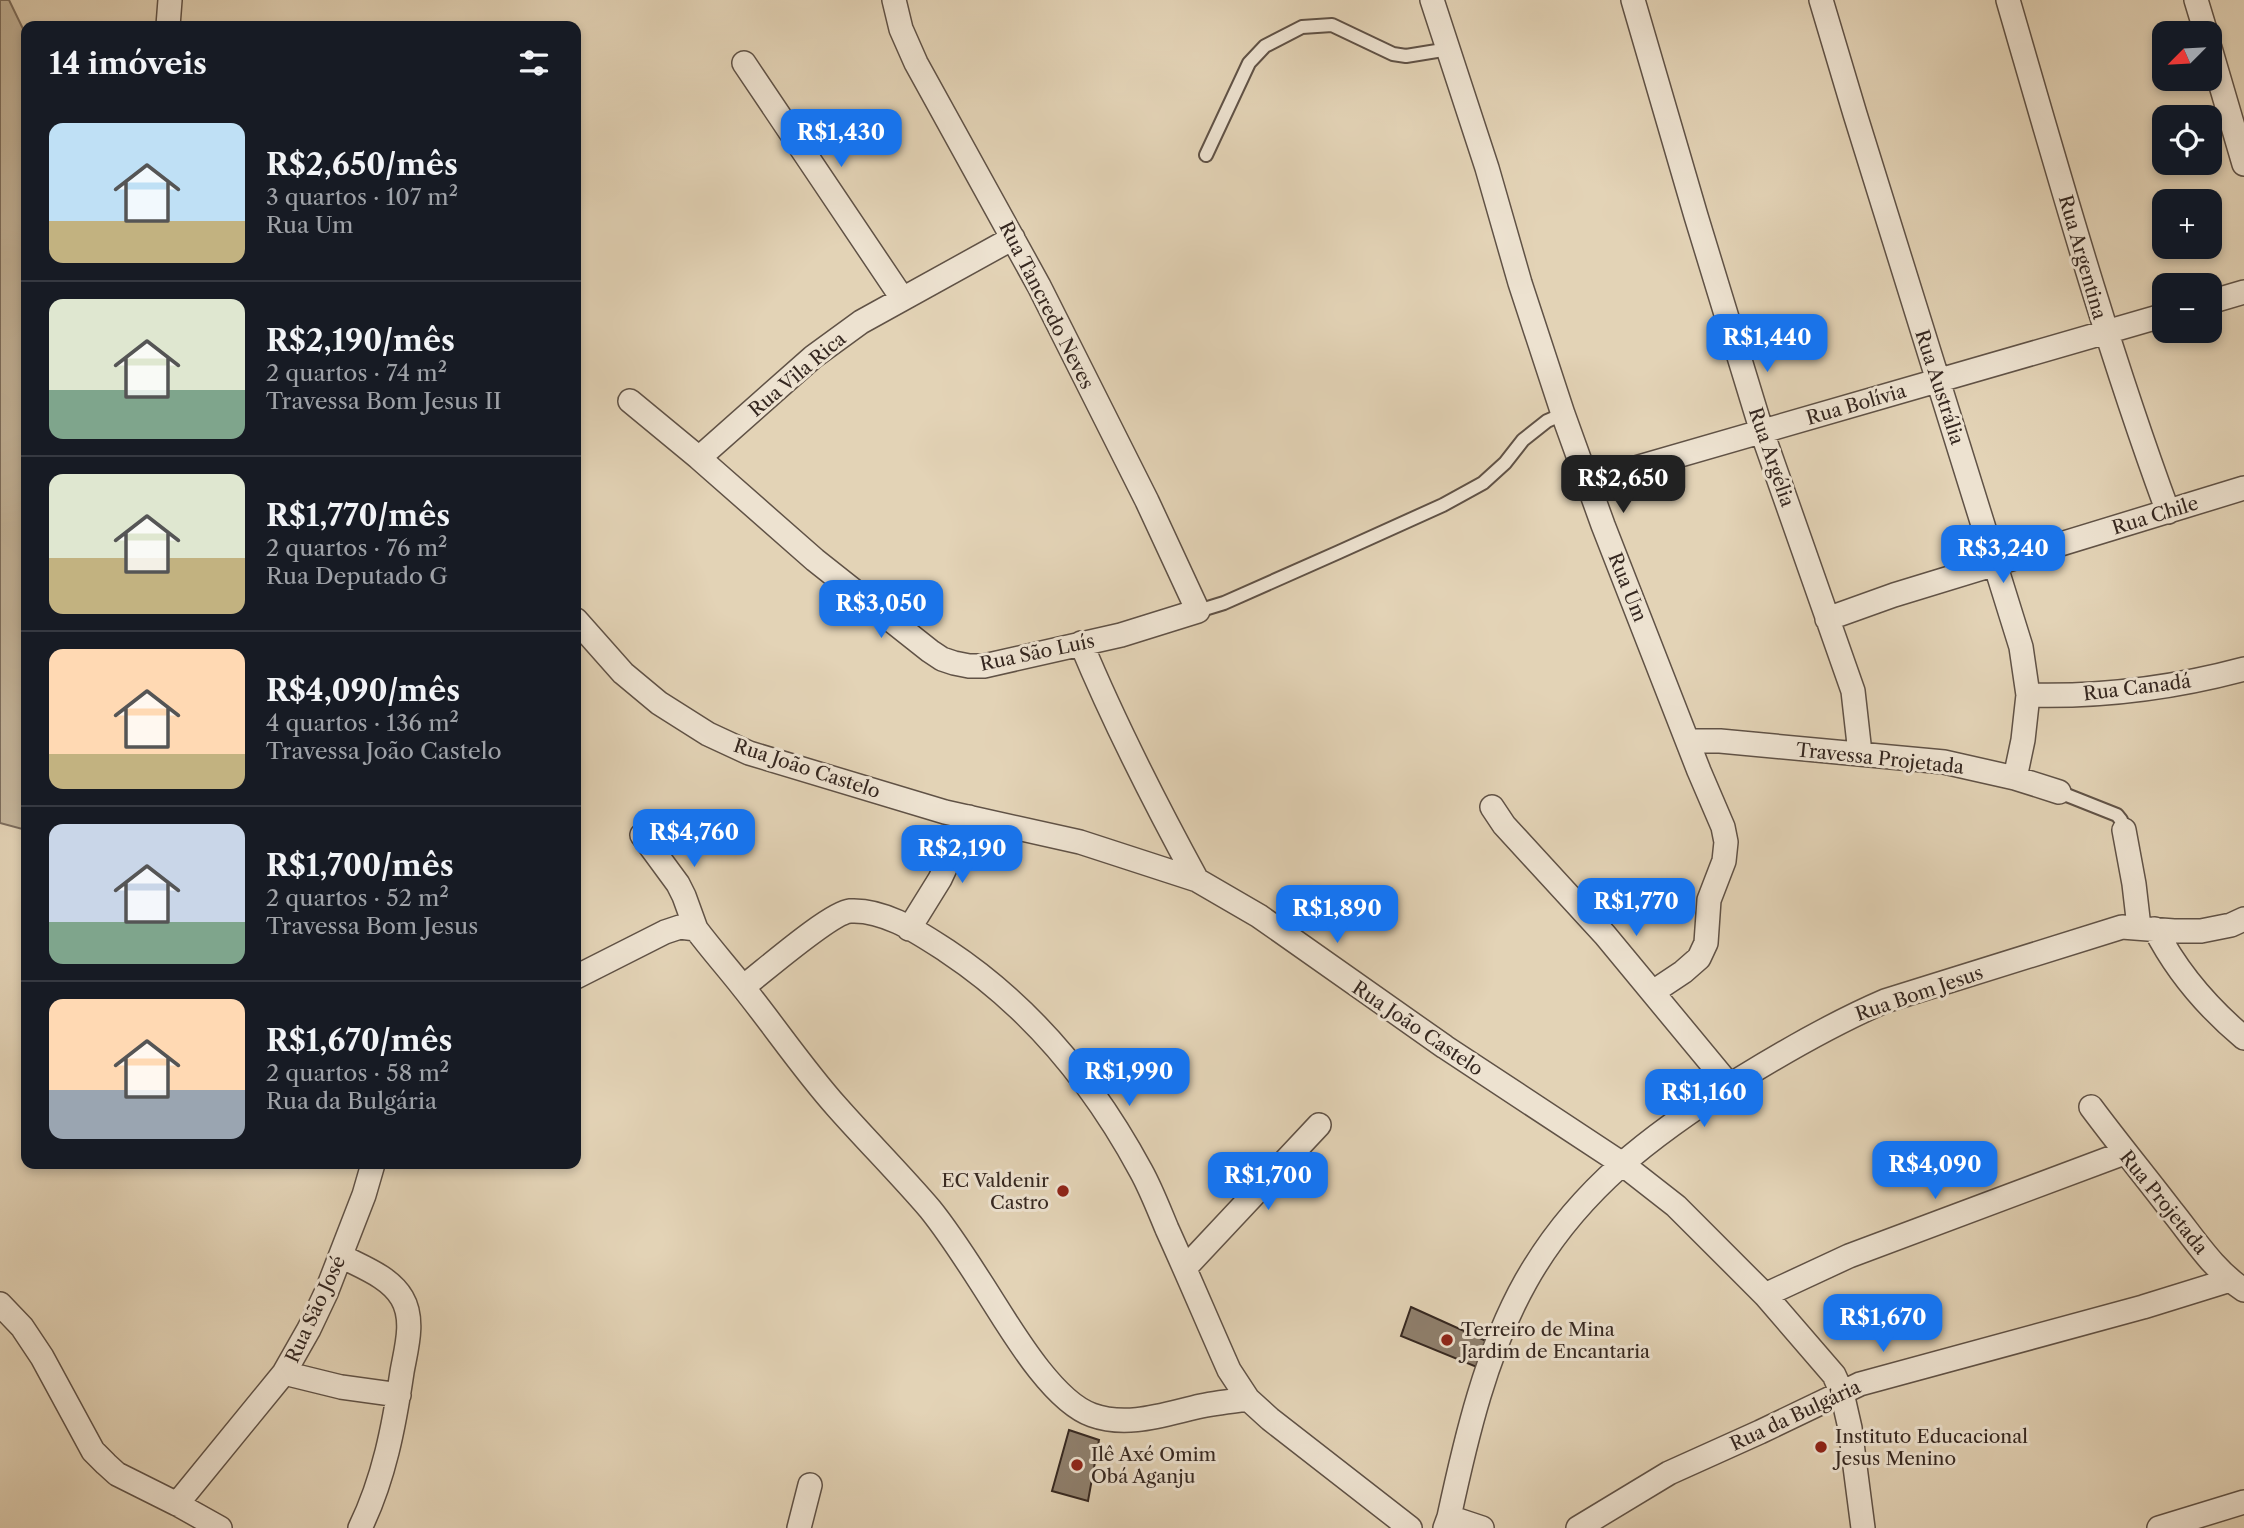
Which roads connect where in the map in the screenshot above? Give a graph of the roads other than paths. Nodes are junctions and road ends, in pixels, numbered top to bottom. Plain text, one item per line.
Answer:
1 (170, 0) edge
2 (894, 0) edge
3 (1432, 0) edge
4 (1633, 0) edge
5 (1821, 0) edge
6 (2008, 0) edge
7 (2196, 0) edge
8 (168, 21) edge
9 (2202, 21) edge
10 (1449, 49) junction
11 (744, 63) dead end
12 (2222, 89) edge
13 (1206, 155) dead end
14 (2244, 164) edge
15 (1013, 238) junction
16 (2244, 292) edge
17 (902, 298) junction
18 (2222, 298) edge
19 (2152, 319) edge
20 (2105, 332) junction
21 (1938, 381) junction
22 (630, 401) dead end
23 (1563, 414) junction
24 (1762, 432) junction
25 (699, 458) junction
26 (1587, 482) junction
27 (2244, 488) edge
28 (2168, 512) junction
29 (1996, 564) junction
30 (1198, 611) junction
31 (1827, 619) junction
32 (581, 626) edge
33 (1081, 643) junction
34 (2244, 669) edge
35 (2028, 695) junction
36 (1689, 741) junction
37 (1860, 753) junction
38 (2015, 778) junction
39 (2059, 792) joint
40 (1492, 807) dead end
41 (969, 817) junction
42 (2124, 830) joint
43 (642, 835) dead end
44 (1197, 880) junction
45 (2244, 919) edge
46 (2147, 928) junction
47 (695, 929) junction
48 (909, 929) junction
49 (581, 974) edge
50 (743, 988) junction
51 (1653, 992) junction
52 (2244, 1038) edge
53 (1730, 1086) junction
54 (2091, 1107) dead end
55 (1319, 1125) dead end
56 (2124, 1153) junction
57 (1621, 1163) junction
58 (371, 1169) edge
59 (341, 1256) junction
60 (1185, 1268) junction
61 (2237, 1285) edge
62 (1765, 1295) junction
63 (0, 1304) edge
64 (284, 1373) junction
65 (1842, 1393) junction
66 (399, 1395) junction
67 (1248, 1399) junction
68 (810, 1485) dead end
69 (2244, 1502) edge
70 (177, 1504) junction
71 (1447, 1523) edge
72 (220, 1528) edge
73 (360, 1528) edge
74 (799, 1528) edge
75 (1410, 1528) edge
76 (1482, 1528) edge
77 (1578, 1528) edge
78 (1863, 1528) edge
79 (2160, 1528) edge

1 - 8 street
2 - 15 street, Rua Tancredo Neves
3 - 10 street, Rua Um
4 - 24 street, Rua Argélia
5 - 21 street, Rua Austrália
6 - 20 street, Rua Argentina
7 - 9 street
10 - 13 lane
10 - 23 street, Rua Um
11 - 17 street
12 - 14 street
15 - 17 street, Rua Vila Rica
15 - 30 street, Rua Tancredo Neves
16 - 18 street
17 - 25 street, Rua Vila Rica
19 - 20 street, Rua Bolívia
20 - 21 street, Rua Bolívia
20 - 28 street, Rua Argentina
21 - 24 street, Rua Bolívia
21 - 29 street, Rua Austrália
22 - 25 street, Rua São Luís
23 - 26 street, Rua Um
23 - 30 lane
24 - 26 street, Rua Bolívia
24 - 31 street, Rua Argélia
25 - 33 street, Rua São Luís
26 - 36 street, Rua Um
27 - 28 street, Rua Chile
28 - 29 street, Rua Chile
29 - 31 street, Rua Chile
29 - 35 street, Rua Austrália
30 - 33 street, Rua São Luís
31 - 37 street, Rua Argélia
32 - 41 street, Rua João Castelo
33 - 44 street
34 - 35 street, Rua Canadá
35 - 38 street, Rua Austrália
36 - 37 street, Travessa Projetada
36 - 51 street, Rua Um
37 - 38 street, Travessa Projetada
38 - 39 street, Travessa Projetada
39 - 42 lane, Travessa Projetada
40 - 51 street
41 - 44 street, Rua João Castelo
41 - 48 street
42 - 46 street, Travessa Projetada
43 - 47 street
44 - 57 street, Rua João Castelo
45 - 46 street, Rua Bom Jesus
46 - 52 street
46 - 53 street, Rua Bom Jesus
47 - 49 street
47 - 50 street
48 - 50 street
48 - 60 street
50 - 67 street
51 - 53 street
53 - 57 street, Rua Bom Jesus
54 - 56 street, Rua Projetada
55 - 60 street
56 - 61 street, Rua Projetada
56 - 62 street
57 - 62 street, Rua João Castelo
57 - 71 street, Rua Bom Jesus
58 - 59 street, Rua São José
59 - 64 street, Rua São José
59 - 66 street
60 - 67 street
61 - 65 street, Rua da Bulgária
62 - 65 street, Rua João Castelo
63 - 70 street
64 - 66 street
64 - 70 street, Rua São José
65 - 77 street, Rua da Bulgária
65 - 78 street, Rua João Castelo
66 - 73 street
67 - 75 street
68 - 74 street
69 - 79 street
70 - 72 street
71 - 76 street

